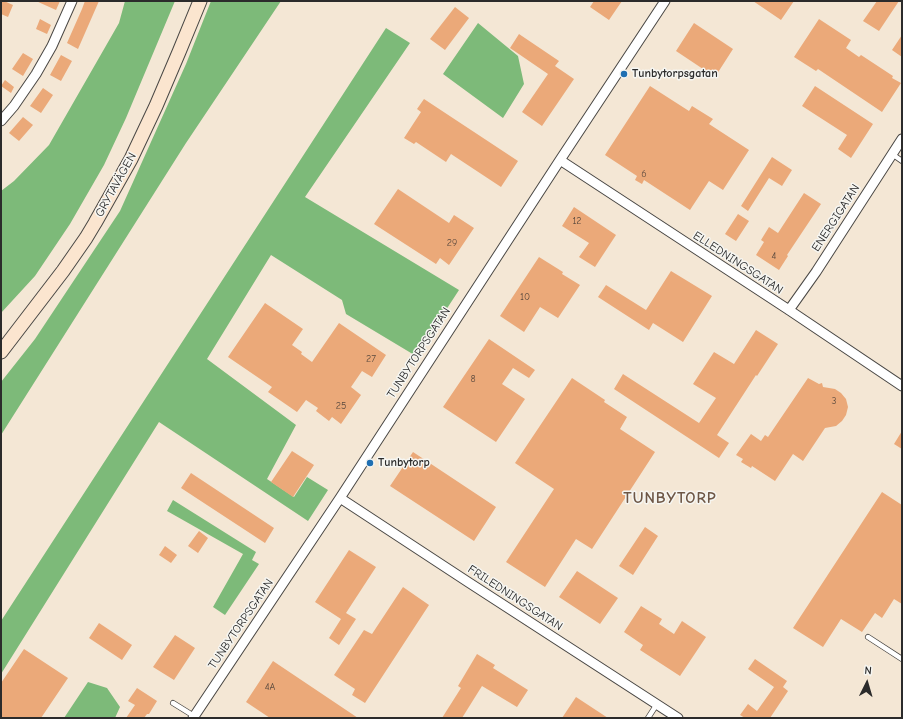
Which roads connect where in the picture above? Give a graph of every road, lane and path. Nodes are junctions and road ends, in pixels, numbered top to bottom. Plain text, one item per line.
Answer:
1 (72, 1) edge
2 (200, 1) edge
3 (665, 1) edge
4 (1, 121) edge
5 (902, 139) edge
6 (892, 154) junction
7 (560, 160) junction
8 (902, 161) edge
9 (789, 310) junction
10 (1, 352) edge
11 (902, 386) edge
12 (340, 498) junction
13 (868, 637) dead end
14 (902, 659) edge
15 (173, 703) dead end
16 (657, 704) junction
17 (193, 717) edge
18 (648, 718) edge
19 (678, 718) edge

1 - 4 street
2 - 10 street, GRYTAVÄGEN
3 - 7 street, TUNBYTORPSGATAN
5 - 6 street, ENERGIGATAN
6 - 8 lane
6 - 9 street, ENERGIGATAN
7 - 9 street, ELLEDNINGSGATAN
7 - 12 street, TUNBYTORPSGATAN
9 - 11 street, ELLEDNINGSGATAN
12 - 16 street, FRILEDNINGSGATAN
12 - 17 street, TUNBYTORPSGATAN
13 - 14 lane
15 - 17 lane
16 - 18 lane
16 - 19 street, FRILEDNINGSGATAN

